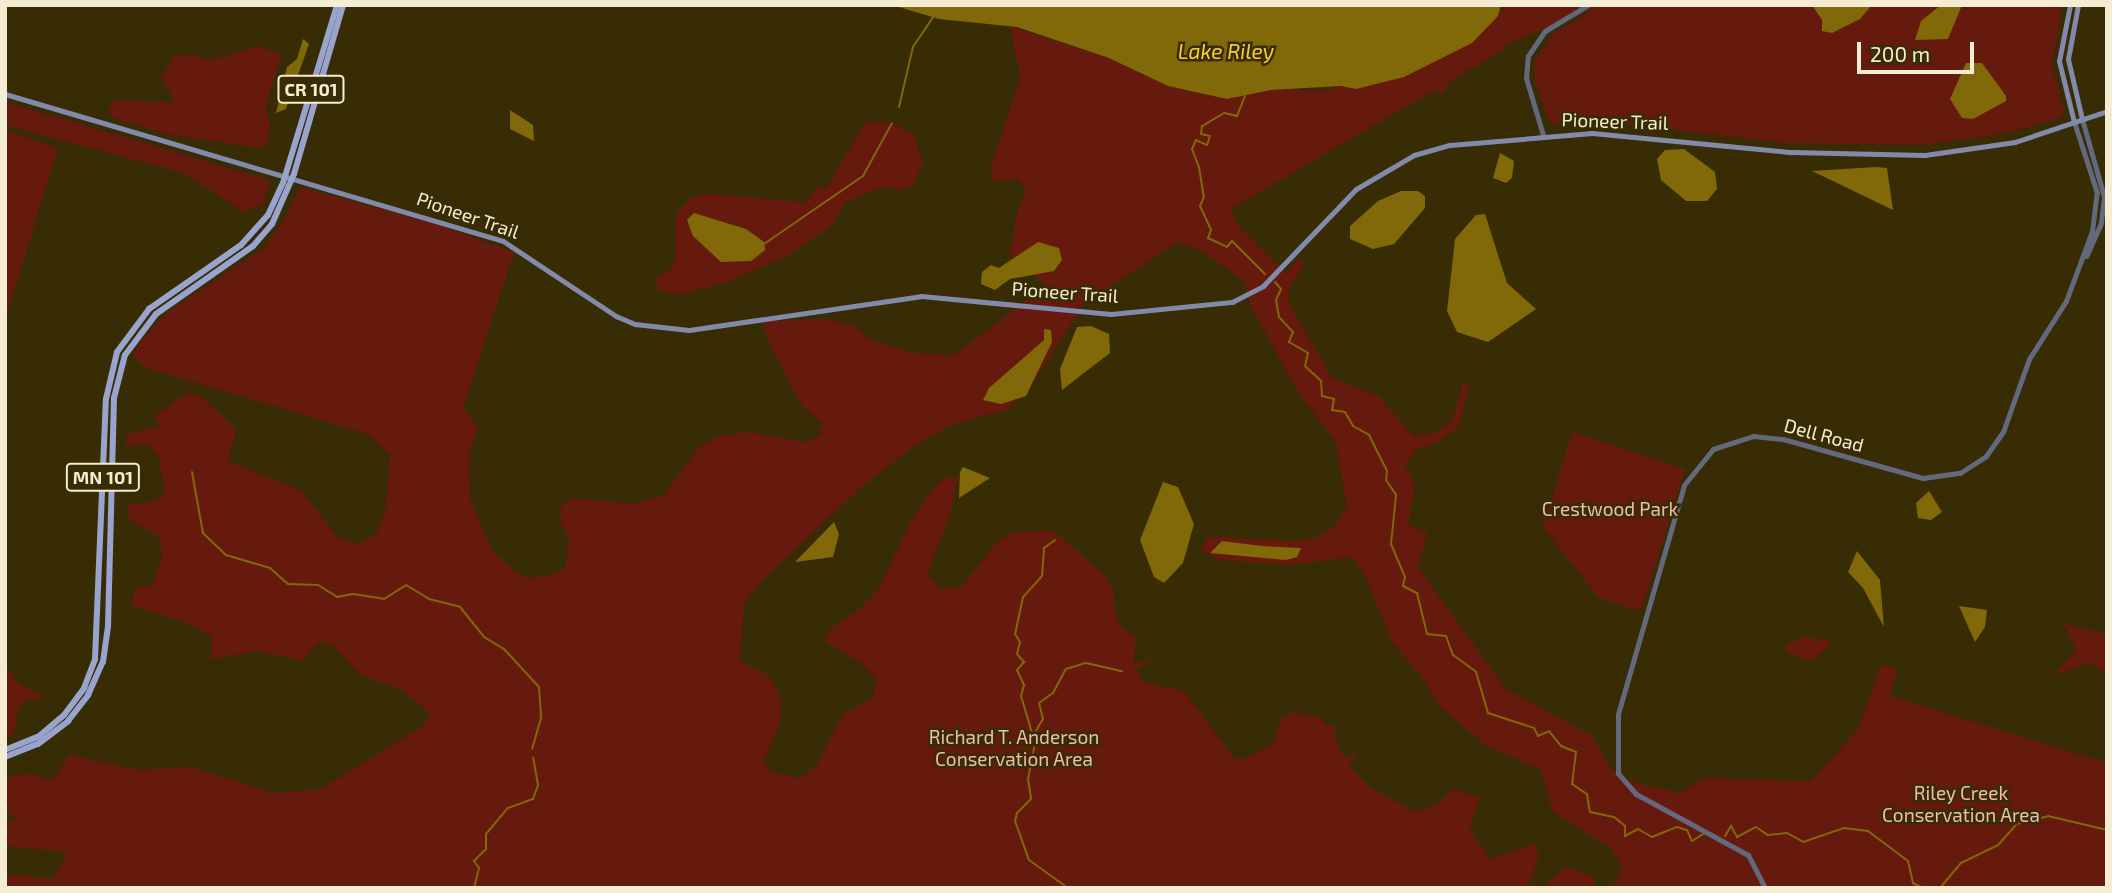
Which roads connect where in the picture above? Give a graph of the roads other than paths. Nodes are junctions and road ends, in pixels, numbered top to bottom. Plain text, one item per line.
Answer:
1 (337, 5) edge
2 (343, 5) edge
3 (1588, 5) edge
4 (2070, 5) edge
5 (2078, 5) edge
6 (5, 94) edge
7 (2107, 111) edge
8 (2082, 119) junction
9 (2074, 122) junction
10 (304, 135) joint
11 (1543, 135) junction
12 (290, 175) junction
13 (283, 183) joint
14 (2083, 260) junction
15 (5, 750) edge
16 (5, 757) edge
17 (1765, 888) edge

1 - 12 main road, CR 101
2 - 10 main road, CR 101
3 - 11 street
4 - 9 main road, Dell Road
5 - 8 main road, Dell Road
6 - 12 main road, Pioneer Trail
7 - 8 main road, Pioneer Trail
8 - 9 main road, Pioneer Trail
8 - 14 street, Dell Road
9 - 11 main road, Pioneer Trail
9 - 14 street, Dell Road
10 - 12 main road, MN 101
11 - 12 main road, Pioneer Trail
12 - 13 main road, CR 101
12 - 16 main road, MN 101
13 - 15 main road, MN 101
14 - 17 street, Dell Road

